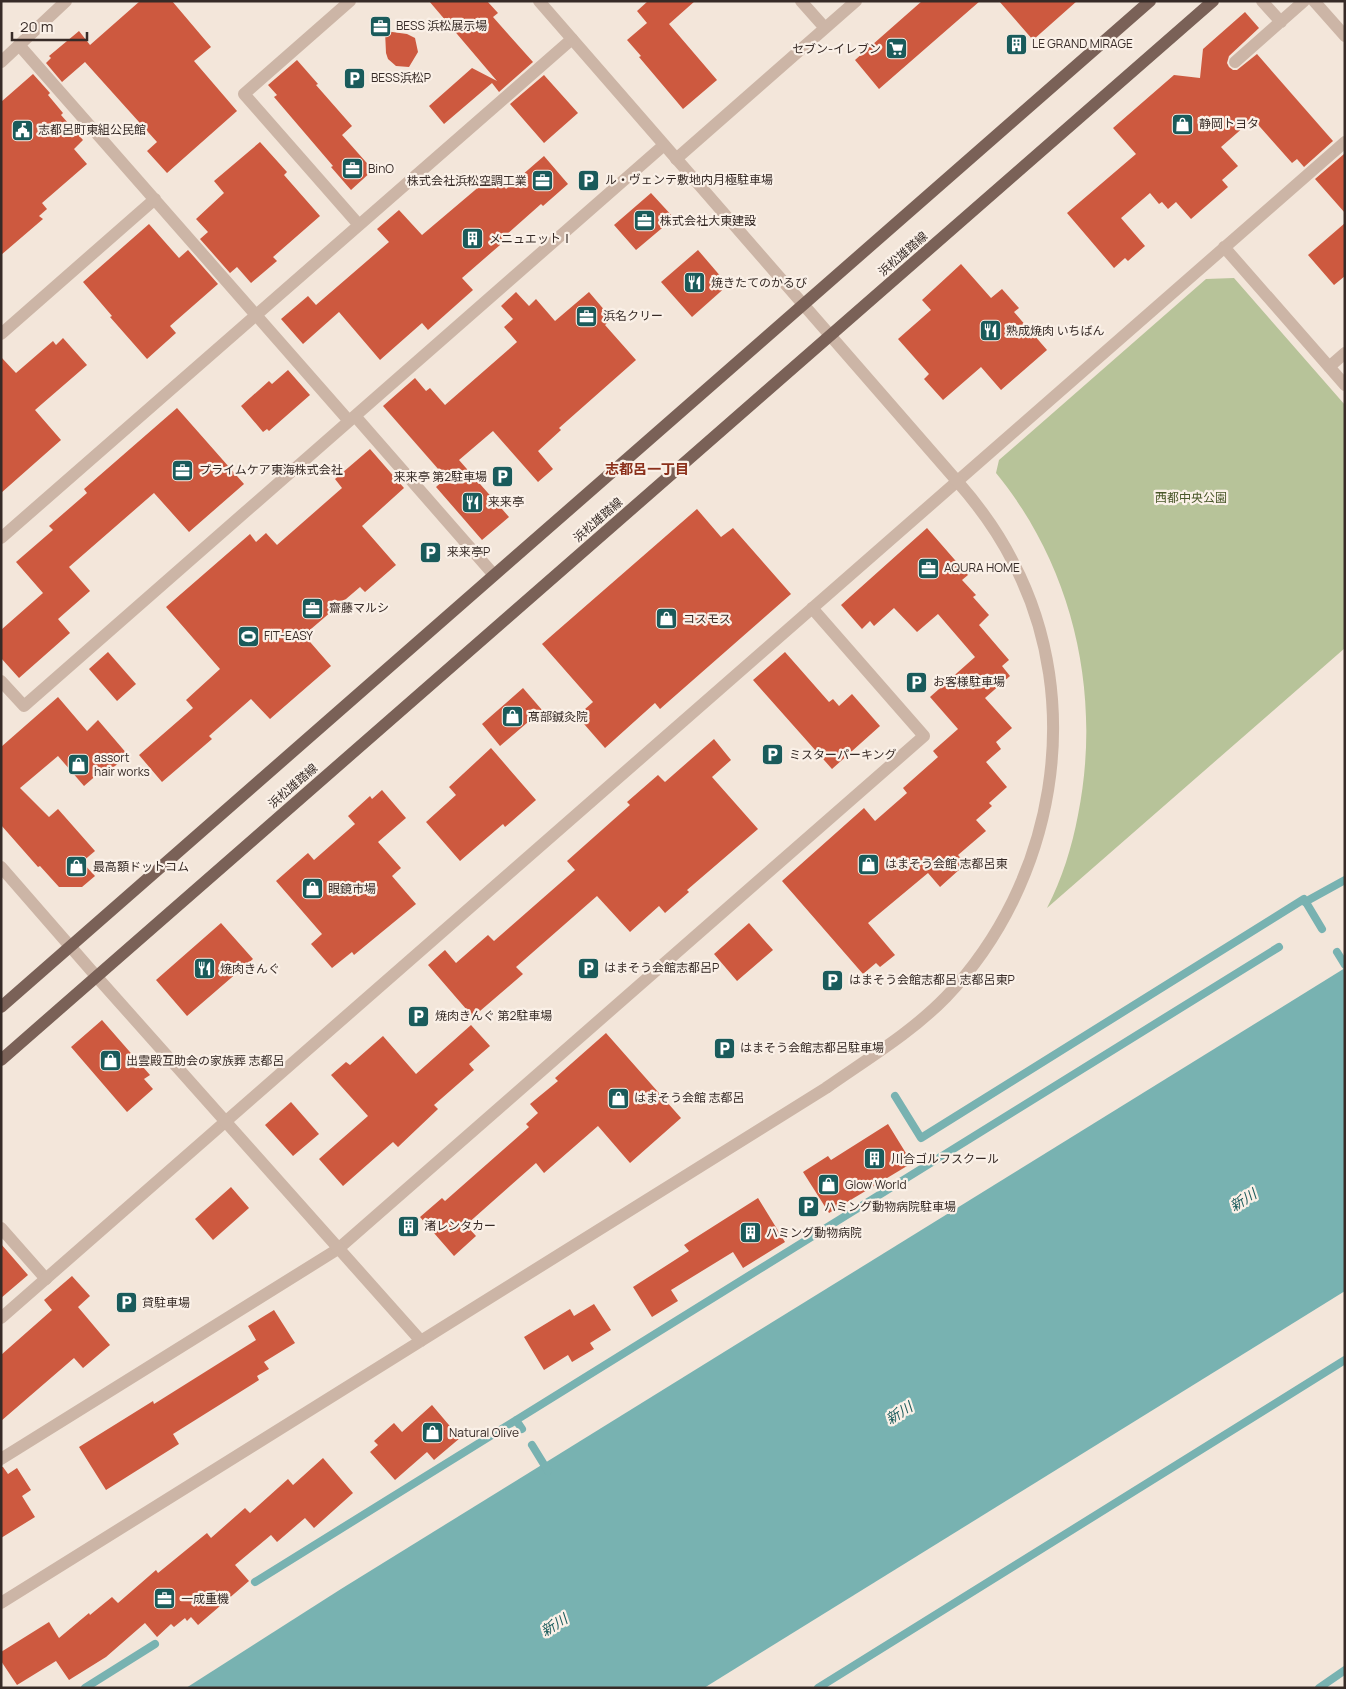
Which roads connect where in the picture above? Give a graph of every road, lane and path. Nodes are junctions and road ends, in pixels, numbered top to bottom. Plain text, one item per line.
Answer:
1 (66, 1) edge
2 (350, 1) edge
3 (539, 1) edge
4 (801, 1) edge
5 (856, 1) edge
6 (1150, 1) edge
7 (1213, 1) edge
8 (1262, 1) edge
9 (1304, 1) edge
10 (1314, 1) edge
11 (1280, 22) junction
12 (825, 28) junction
13 (1345, 36) edge
14 (572, 39) junction
15 (19, 45) junction
16 (1, 62) edge
17 (1236, 62) dead end
18 (1345, 142) edge
19 (664, 145) junction
20 (676, 159) junction
21 (155, 199) junction
22 (359, 225) junction
23 (1224, 247) junction
24 (804, 304) junction
25 (256, 315) junction
26 (1, 334) edge
27 (831, 336) junction
28 (1345, 353) edge
29 (1329, 367) junction
30 (1345, 385) edge
31 (352, 418) junction
32 (958, 481) junction
33 (1, 538) edge
34 (494, 575) junction
35 (812, 608) junction
36 (1, 681) edge
37 (1, 867) edge
38 (70, 947) junction
39 (96, 976) junction
40 (1, 1007) edge
41 (1, 1060) edge
42 (226, 1122) junction
43 (1, 1228) edge
44 (338, 1249) junction
45 (46, 1279) junction
46 (1, 1318) edge
47 (420, 1341) junction
48 (1, 1459) edge
49 (1, 1604) edge

1 - 15 street
2 - 22 street
3 - 14 street
4 - 12 street
5 - 12 street
6 - 24 main road, 浜松雄踏線
7 - 27 main road, 浜松雄踏線
8 - 11 street
9 - 11 street
10 - 13 street
11 - 17 street
12 - 20 street
14 - 19 street
14 - 22 street
15 - 16 street
15 - 21 street
18 - 23 street
19 - 20 street
19 - 31 street
20 - 24 street
21 - 25 street
21 - 26 street
22 - 25 street
23 - 29 street
23 - 32 street
24 - 27 street
24 - 34 main road, 浜松雄踏線
25 - 31 street
25 - 33 street
27 - 32 street
27 - 39 main road, 浜松雄踏線
28 - 29 street
29 - 30 street
31 - 34 street
31 - 36 street
32 - 35 street
32 - 47 street
34 - 38 main road, 浜松雄踏線
35 - 42 street
35 - 44 street
37 - 38 street
38 - 39 street
38 - 40 main road, 浜松雄踏線
39 - 41 main road, 浜松雄踏線
39 - 42 street
42 - 44 street
42 - 45 street
43 - 45 street
44 - 47 street
44 - 48 street
45 - 46 street
47 - 49 street

